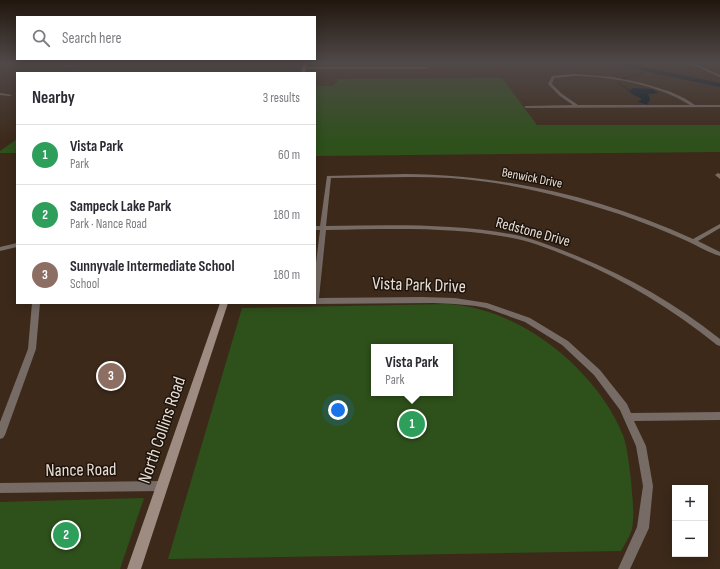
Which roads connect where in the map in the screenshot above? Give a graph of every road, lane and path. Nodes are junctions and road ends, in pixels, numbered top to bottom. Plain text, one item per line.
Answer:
1 (554, 89) edge
2 (660, 89) edge
3 (0, 94) edge
4 (10, 95) dead end
5 (577, 106) junction
6 (694, 106) junction
7 (720, 106) edge
8 (526, 107) dead end
9 (720, 226) edge
10 (316, 228) edge
11 (324, 228) junction
12 (694, 241) junction
13 (16, 245) edge
14 (0, 249) edge
15 (720, 254) edge
16 (316, 293) edge
17 (316, 301) edge
18 (36, 304) edge
19 (224, 304) edge
20 (720, 343) edge
21 (720, 416) edge
22 (629, 417) junction
23 (0, 435) edge
24 (162, 486) junction
25 (0, 488) edge
26 (134, 569) edge
27 (624, 569) edge

1 - 5 street
2 - 6 street
3 - 4 street
5 - 6 street
5 - 8 street
6 - 7 street
9 - 12 street
10 - 11 street, Redstone Drive
11 - 12 street, Benwick Drive
11 - 16 street
11 - 20 street, Redstone Drive
12 - 15 street, Benwick Drive
13 - 14 street
17 - 22 street, Vista Park Drive
18 - 23 street
19 - 24 street, North Collins Road
21 - 22 street
22 - 27 street, Vista Park Drive
24 - 25 street, Nance Road
24 - 26 street, North Collins Road

